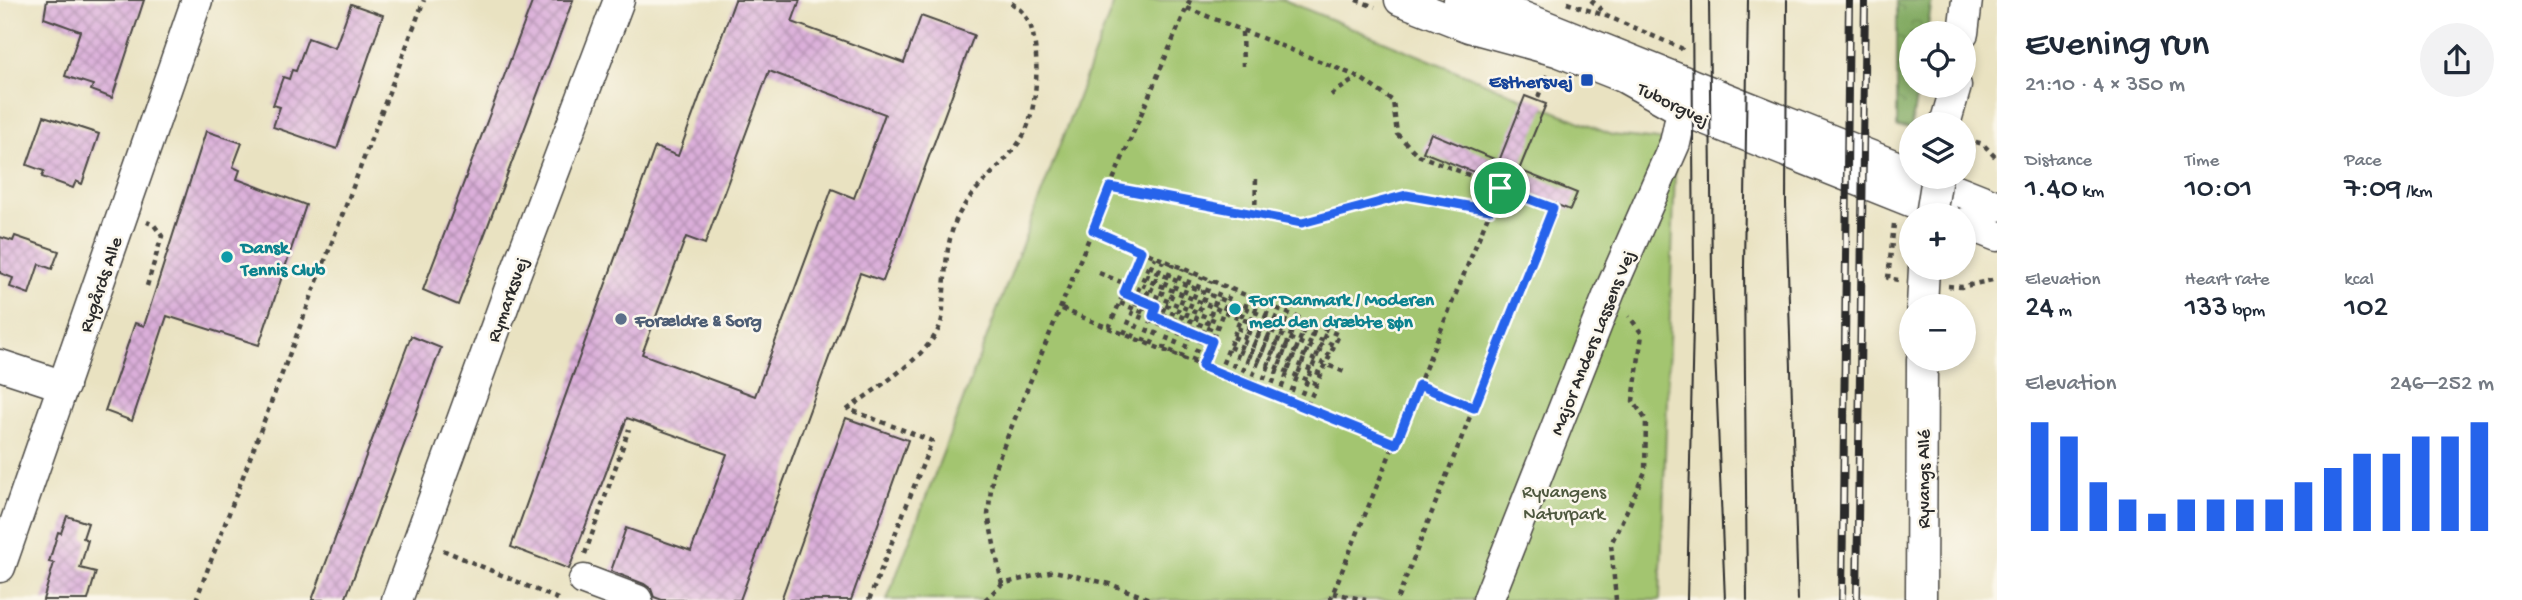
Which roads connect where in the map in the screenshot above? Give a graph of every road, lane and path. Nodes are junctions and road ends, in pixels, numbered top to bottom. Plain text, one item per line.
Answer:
1 (197, 0) edge
2 (424, 0) edge
3 (619, 0) edge
4 (1007, 0) edge
5 (1190, 0) edge
6 (1401, 0) edge
7 (1559, 0) edge
8 (1591, 0) edge
9 (1967, 0) edge
10 (1459, 6) edge
11 (1187, 8) junction
12 (1609, 17) junction
13 (1964, 21) edge
14 (1242, 32) junction
15 (1243, 66) dead end
16 (1359, 77) junction
17 (1686, 84) junction
18 (1331, 95) dead end
19 (1976, 142) edge
20 (1997, 159) edge
21 (1899, 167) edge
22 (1256, 178) dead end
23 (1500, 186) junction
24 (1110, 187) junction
25 (1954, 189) edge
26 (1921, 203) edge
27 (1997, 206) edge
28 (1490, 210) junction
29 (124, 214) junction
30 (1255, 214) junction
31 (1897, 216) dead end
32 (1976, 228) edge
33 (1093, 230) junction
34 (1997, 236) edge
35 (1141, 251) junction
36 (1155, 257) junction
37 (1163, 261) junction
38 (1890, 261) dead end
39 (1136, 264) junction
40 (1172, 264) junction
41 (1183, 269) junction
42 (1150, 270) junction
43 (1099, 273) dead end
44 (1192, 273) junction
45 (1132, 274) junction
46 (1158, 274) junction
47 (1167, 277) junction
48 (1202, 277) junction
49 (1997, 279) edge
50 (1146, 280) junction
51 (1178, 281) junction
52 (1211, 281) junction
53 (1154, 283) junction
54 (1128, 284) junction
55 (1187, 285) junction
56 (1222, 285) junction
57 (147, 286) dead end
58 (1164, 287) junction
59 (1961, 287) dead end
60 (1196, 289) junction
61 (1232, 289) junction
62 (1142, 290) junction
63 (1174, 291) junction
64 (1610, 291) junction
65 (1124, 293) junction
66 (1150, 293) junction
67 (1206, 293) junction
68 (1184, 296) junction
69 (1160, 297) junction
70 (1249, 297) junction
71 (1217, 298) junction
72 (1138, 299) junction
73 (1193, 299) junction
74 (1170, 301) junction
75 (1259, 301) junction
76 (1146, 302) junction
77 (1227, 302) junction
78 (1120, 303) junction
79 (1202, 304) junction
80 (1156, 306) junction
81 (1180, 306) junction
82 (1270, 306) junction
83 (1213, 308) junction
84 (1245, 308) junction
85 (1062, 309) junction
86 (1134, 309) junction
87 (1189, 309) junction
88 (1166, 310) junction
89 (1279, 310) junction
90 (1143, 312) junction
91 (1223, 312) junction
92 (1198, 313) junction
93 (1254, 313) junction
94 (1288, 313) junction
95 (1176, 314) junction
96 (1153, 316) junction
97 (1209, 317) junction
98 (1265, 317) junction
99 (1297, 317) junction
100 (1185, 318) junction
101 (1241, 318) junction
102 (1161, 320) junction
103 (1274, 320) junction
104 (1307, 321) junction
105 (1195, 322) junction
106 (1219, 322) junction
107 (1251, 322) junction
108 (1284, 324) junction
109 (1172, 325) junction
110 (1316, 326) junction
111 (1206, 327) junction
112 (1261, 327) junction
113 (1109, 328) junction
114 (1181, 328) junction
115 (1237, 328) junction
116 (1293, 328) junction
117 (1327, 330) junction
118 (1216, 331) junction
119 (1270, 331) junction
120 (1191, 332) junction
121 (1247, 332) junction
122 (1303, 332) junction
123 (1124, 334) junction
124 (1280, 335) junction
125 (1312, 336) junction
126 (1202, 337) junction
127 (1233, 337) junction
128 (1258, 337) junction
129 (1132, 338) junction
130 (1289, 339) junction
131 (1266, 340) junction
132 (1323, 340) junction
133 (1212, 341) junction
134 (1243, 341) junction
135 (1143, 342) junction
136 (1299, 342) junction
137 (1151, 345) junction
138 (1277, 345) junction
139 (1334, 345) junction
140 (1254, 346) junction
141 (1308, 346) junction
142 (1229, 348) junction
143 (1286, 348) junction
144 (1163, 350) junction
145 (1263, 350) junction
146 (1319, 351) junction
147 (1239, 352) junction
148 (1295, 352) junction
149 (1171, 354) junction
150 (1273, 354) junction
151 (1330, 355) junction
152 (1250, 356) junction
153 (1305, 356) junction
154 (1181, 358) junction
155 (1282, 358) junction
156 (1259, 360) junction
157 (1315, 360) junction
158 (1192, 362) junction
159 (1291, 362) junction
160 (1269, 364) junction
161 (0, 365) edge
162 (1326, 365) junction
163 (1202, 366) junction
164 (1301, 366) junction
165 (1278, 368) junction
166 (1311, 370) junction
167 (1922, 371) edge
168 (1288, 372) junction
169 (1219, 373) junction
170 (1347, 373) dead end
171 (1321, 374) junction
172 (1298, 376) junction
173 (1229, 377) junction
174 (1308, 380) junction
175 (1240, 381) junction
176 (1317, 384) junction
177 (1249, 385) junction
178 (1419, 385) junction
179 (64, 386) junction
180 (1259, 389) junction
181 (1269, 393) junction
182 (1278, 397) junction
183 (1288, 401) junction
184 (1298, 405) junction
185 (1306, 408) junction
186 (1474, 408) junction
187 (629, 429) dead end
188 (1396, 444) junction
189 (420, 540) junction
190 (0, 567) edge
191 (584, 580) joint
192 (1002, 584) junction
193 (1333, 593) junction
194 (196, 600) edge
195 (397, 600) edge
196 (560, 600) edge
197 (637, 600) edge
198 (869, 600) edge
199 (985, 600) edge
200 (1153, 600) edge
201 (1331, 600) edge
202 (1366, 600) edge
203 (1397, 600) edge
204 (1488, 600) edge
205 (1616, 600) edge
206 (1921, 600) edge

1 - 29 street, Rygårds Alle
2 - 194 path
3 - 189 street, Rymarksvej
4 - 198 path
5 - 11 path
6 - 10 street, Tuborgvej
7 - 12 path
8 - 12 path
9 - 13 street
10 - 17 street, Tuborgvej
11 - 14 path
11 - 24 path
12 - 17 path
14 - 15 path
14 - 16 path
16 - 18 path
16 - 23 path
17 - 21 street, Tuborgvej
17 - 26 street, Tuborgvej
17 - 64 street, Major Anders Lassens Vej
19 - 20 path
22 - 30 path
23 - 28 path
23 - 186 path
24 - 30 path
24 - 33 path
25 - 27 street
28 - 30 path
28 - 178 path
29 - 57 path
29 - 179 street, Rygårds Alle
31 - 38 path
32 - 34 street
33 - 35 path
33 - 85 path
35 - 36 path
35 - 39 path
36 - 37 path
36 - 42 path
37 - 40 path
37 - 46 path
39 - 42 path
39 - 45 path
40 - 41 path
40 - 47 path
41 - 44 path
41 - 51 path
42 - 46 path
42 - 50 path
43 - 54 path
44 - 48 path
44 - 55 path
45 - 50 path
45 - 54 path
46 - 47 path
46 - 53 path
47 - 51 path
47 - 58 path
48 - 52 path
48 - 60 path
49 - 59 path
50 - 53 path
50 - 62 path
51 - 55 path
51 - 63 path
52 - 56 path
52 - 67 path
53 - 58 path
53 - 66 path
54 - 62 path
54 - 65 path
55 - 60 path
55 - 68 path
56 - 61 path
56 - 71 path
58 - 63 path
58 - 69 path
60 - 67 path
60 - 73 path
61 - 70 path
61 - 77 path
62 - 66 path
62 - 72 path
63 - 68 path
63 - 74 path
64 - 204 street, Major Anders Lassens Vej
64 - 205 path
65 - 72 path
65 - 78 path
66 - 69 path
66 - 76 path
67 - 71 path
67 - 79 path
68 - 73 path
68 - 81 path
69 - 74 path
69 - 80 path
70 - 75 path
70 - 84 path
71 - 77 path
71 - 83 path
72 - 76 path
72 - 86 path
73 - 79 path
73 - 87 path
74 - 81 path
74 - 88 path
75 - 82 path
75 - 93 path
76 - 80 path
76 - 90 path
77 - 91 path
78 - 86 path
78 - 113 path
79 - 83 path
79 - 92 path
80 - 88 path
80 - 96 path
81 - 87 path
81 - 95 path
82 - 89 path
82 - 98 path
83 - 91 path
83 - 97 path
84 - 93 path
84 - 101 path
85 - 113 path
85 - 192 path
86 - 90 path
86 - 123 path
87 - 92 path
87 - 100 path
88 - 95 path
88 - 102 path
89 - 94 path
89 - 103 path
90 - 96 path
90 - 129 path
91 - 101 path
91 - 106 path
92 - 97 path
92 - 105 path
93 - 98 path
93 - 107 path
94 - 99 path
94 - 108 path
95 - 100 path
95 - 109 path
96 - 102 path
96 - 135 path
97 - 106 path
97 - 111 path
98 - 103 path
98 - 112 path
99 - 104 path
99 - 116 path
100 - 105 path
100 - 114 path
101 - 107 path
101 - 115 path
102 - 109 path
102 - 137 path
103 - 108 path
103 - 119 path
104 - 110 path
104 - 122 path
105 - 111 path
105 - 120 path
106 - 118 path
107 - 112 path
107 - 121 path
108 - 116 path
108 - 124 path
109 - 114 path
109 - 144 path
110 - 117 path
110 - 125 path
111 - 118 path
111 - 126 path
112 - 119 path
112 - 128 path
113 - 123 path
114 - 120 path
114 - 149 path
115 - 121 path
115 - 127 path
116 - 122 path
116 - 130 path
117 - 132 path
117 - 139 path
118 - 133 path
119 - 124 path
119 - 131 path
120 - 126 path
120 - 154 path
121 - 128 path
121 - 134 path
122 - 125 path
122 - 136 path
123 - 129 path
124 - 130 path
124 - 138 path
125 - 132 path
125 - 141 path
126 - 133 path
126 - 158 path
127 - 134 path
127 - 142 path
128 - 131 path
128 - 140 path
129 - 135 path
130 - 136 path
130 - 143 path
131 - 138 path
131 - 145 path
132 - 139 path
132 - 146 path
133 - 163 path
134 - 140 path
134 - 147 path
135 - 137 path
136 - 141 path
136 - 148 path
137 - 144 path
138 - 143 path
138 - 150 path
139 - 151 path
140 - 145 path
140 - 152 path
141 - 146 path
141 - 153 path
142 - 147 path
142 - 169 path
143 - 148 path
143 - 155 path
144 - 149 path
145 - 150 path
145 - 156 path
146 - 151 path
146 - 157 path
147 - 152 path
147 - 173 path
148 - 153 path
148 - 159 path
149 - 154 path
150 - 155 path
150 - 160 path
151 - 162 path
152 - 156 path
152 - 175 path
153 - 157 path
153 - 164 path
154 - 158 path
155 - 159 path
155 - 165 path
156 - 160 path
156 - 177 path
157 - 162 path
157 - 166 path
158 - 163 path
159 - 164 path
159 - 168 path
160 - 165 path
160 - 180 path
161 - 179 street
162 - 170 path
162 - 171 path
163 - 169 path
164 - 166 path
164 - 172 path
165 - 168 path
165 - 181 path
166 - 171 path
166 - 174 path
167 - 206 street, Ryvangs Allé
168 - 172 path
168 - 182 path
169 - 173 path
171 - 176 path
172 - 174 path
172 - 183 path
173 - 175 path
174 - 176 path
174 - 184 path
175 - 177 path
176 - 185 path
177 - 180 path
178 - 186 path
178 - 188 path
179 - 190 street, Rygårds Alle
180 - 181 path
181 - 182 path
182 - 183 path
183 - 184 path
184 - 185 path
185 - 188 path
186 - 203 path
187 - 191 path
188 - 193 path
189 - 195 street, Rymarksvej
189 - 196 path
191 - 197 street
192 - 199 path
192 - 200 path
193 - 201 path
193 - 202 path

